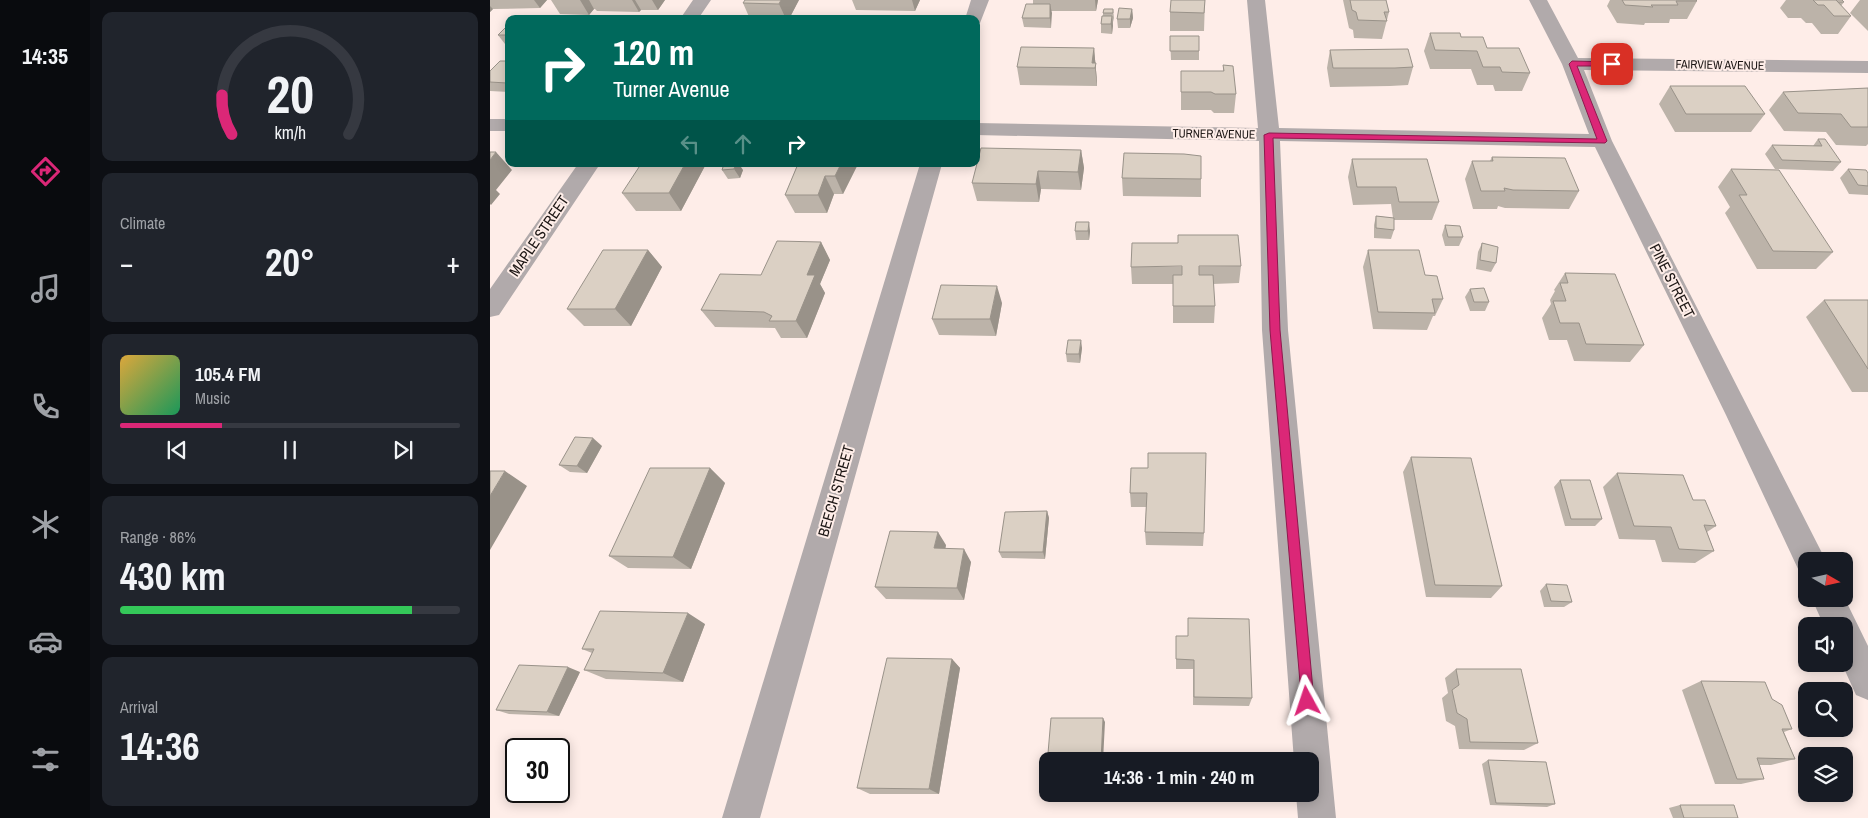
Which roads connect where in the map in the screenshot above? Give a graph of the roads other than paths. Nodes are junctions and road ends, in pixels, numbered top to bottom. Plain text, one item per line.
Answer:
1 (702, 0) edge
2 (980, 0) edge
3 (1256, 0) edge
4 (1538, 0) edge
5 (692, 15) edge
6 (975, 15) edge
7 (1572, 64) junction
8 (1868, 68) edge
9 (490, 125) edge
10 (505, 125) edge
11 (980, 129) edge
12 (1269, 135) junction
13 (1602, 141) junction
14 (587, 167) edge
15 (930, 167) edge
16 (490, 308) edge
17 (1806, 552) edge
18 (1853, 651) edge
19 (1868, 683) edge
20 (741, 818) edge
21 (1317, 818) edge

1 - 5 street
2 - 6 street
3 - 12 street
4 - 7 street, PINE STREET
7 - 8 street, FAIRVIEW AVENUE
7 - 13 street, PINE STREET
9 - 10 street
11 - 12 street, TURNER AVENUE
12 - 13 street, TURNER AVENUE
12 - 21 street
13 - 17 street, PINE STREET
14 - 16 street, MAPLE STREET
15 - 20 street, BEECH STREET
18 - 19 street

